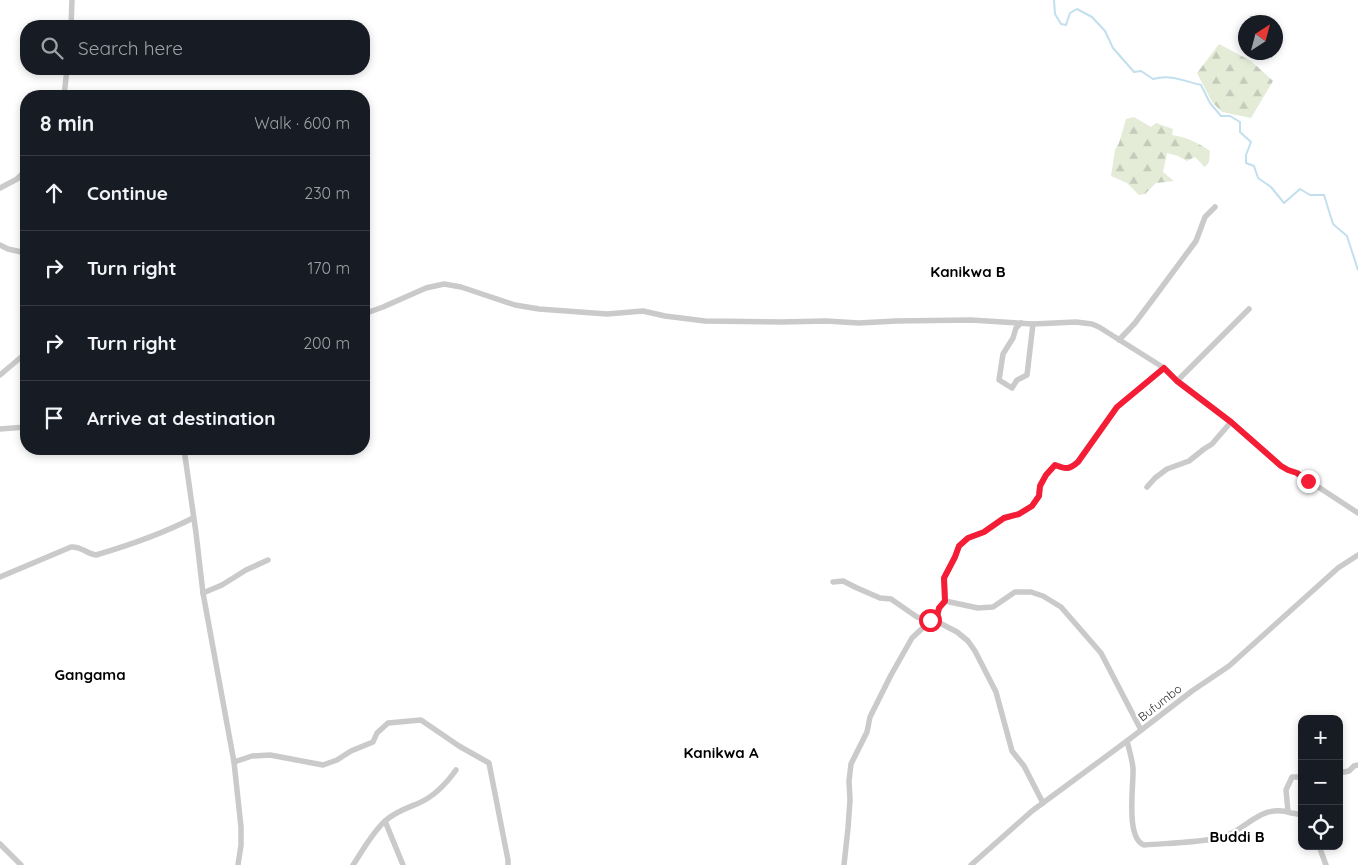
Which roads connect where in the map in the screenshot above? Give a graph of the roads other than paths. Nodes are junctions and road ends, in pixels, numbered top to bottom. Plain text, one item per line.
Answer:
1 (72, 0) edge
2 (71, 20) edge
3 (66, 75) edge
4 (65, 90) edge
5 (20, 175) edge
6 (0, 188) edge
7 (1215, 207) dead end
8 (0, 245) edge
9 (20, 252) edge
10 (1250, 309) dead end
11 (370, 312) edge
12 (1022, 323) junction
13 (1033, 324) junction
14 (1119, 340) junction
15 (20, 358) edge
16 (1164, 368) junction
17 (0, 375) edge
18 (1177, 381) junction
19 (1231, 422) junction
20 (20, 428) edge
21 (0, 430) edge
22 (185, 455) edge
23 (1147, 487) dead end
24 (1358, 513) edge
25 (194, 518) junction
26 (1358, 555) edge
27 (268, 560) dead end
28 (0, 577) edge
29 (833, 582) dead end
30 (203, 593) junction
31 (945, 601) junction
32 (933, 621) junction
33 (1141, 730) junction
34 (1127, 741) junction
35 (234, 762) junction
36 (1358, 765) edge
37 (456, 770) dead end
38 (1343, 772) edge
39 (1298, 777) edge
40 (1043, 803) junction
41 (1288, 811) junction
42 (1298, 813) edge
43 (385, 821) junction
44 (0, 844) edge
45 (1320, 850) edge
46 (21, 865) edge
47 (238, 865) edge
48 (353, 865) edge
49 (403, 865) edge
50 (508, 865) edge
51 (844, 865) edge
52 (971, 865) edge
53 (1326, 865) edge

1 - 2 street
3 - 4 street
5 - 6 street
7 - 14 street
8 - 9 street
10 - 18 street
11 - 12 street
12 - 13 street
12 - 13 street
13 - 14 street
14 - 16 street
15 - 17 street
16 - 18 street
16 - 31 street
18 - 19 street
19 - 23 street
19 - 24 street
20 - 21 street
22 - 25 street
25 - 28 street
25 - 30 street
26 - 33 street, Bufumbo
27 - 30 street
29 - 32 street
30 - 35 street
31 - 32 street
31 - 33 street
32 - 40 street
32 - 51 street
33 - 34 street, Bufumbo
34 - 40 street, Bufumbo
34 - 41 street
35 - 47 street
35 - 50 street
36 - 38 street
37 - 43 street
39 - 41 street
40 - 52 street, Bufumbo
41 - 42 street
43 - 48 street
43 - 49 street
44 - 46 street
45 - 53 street

